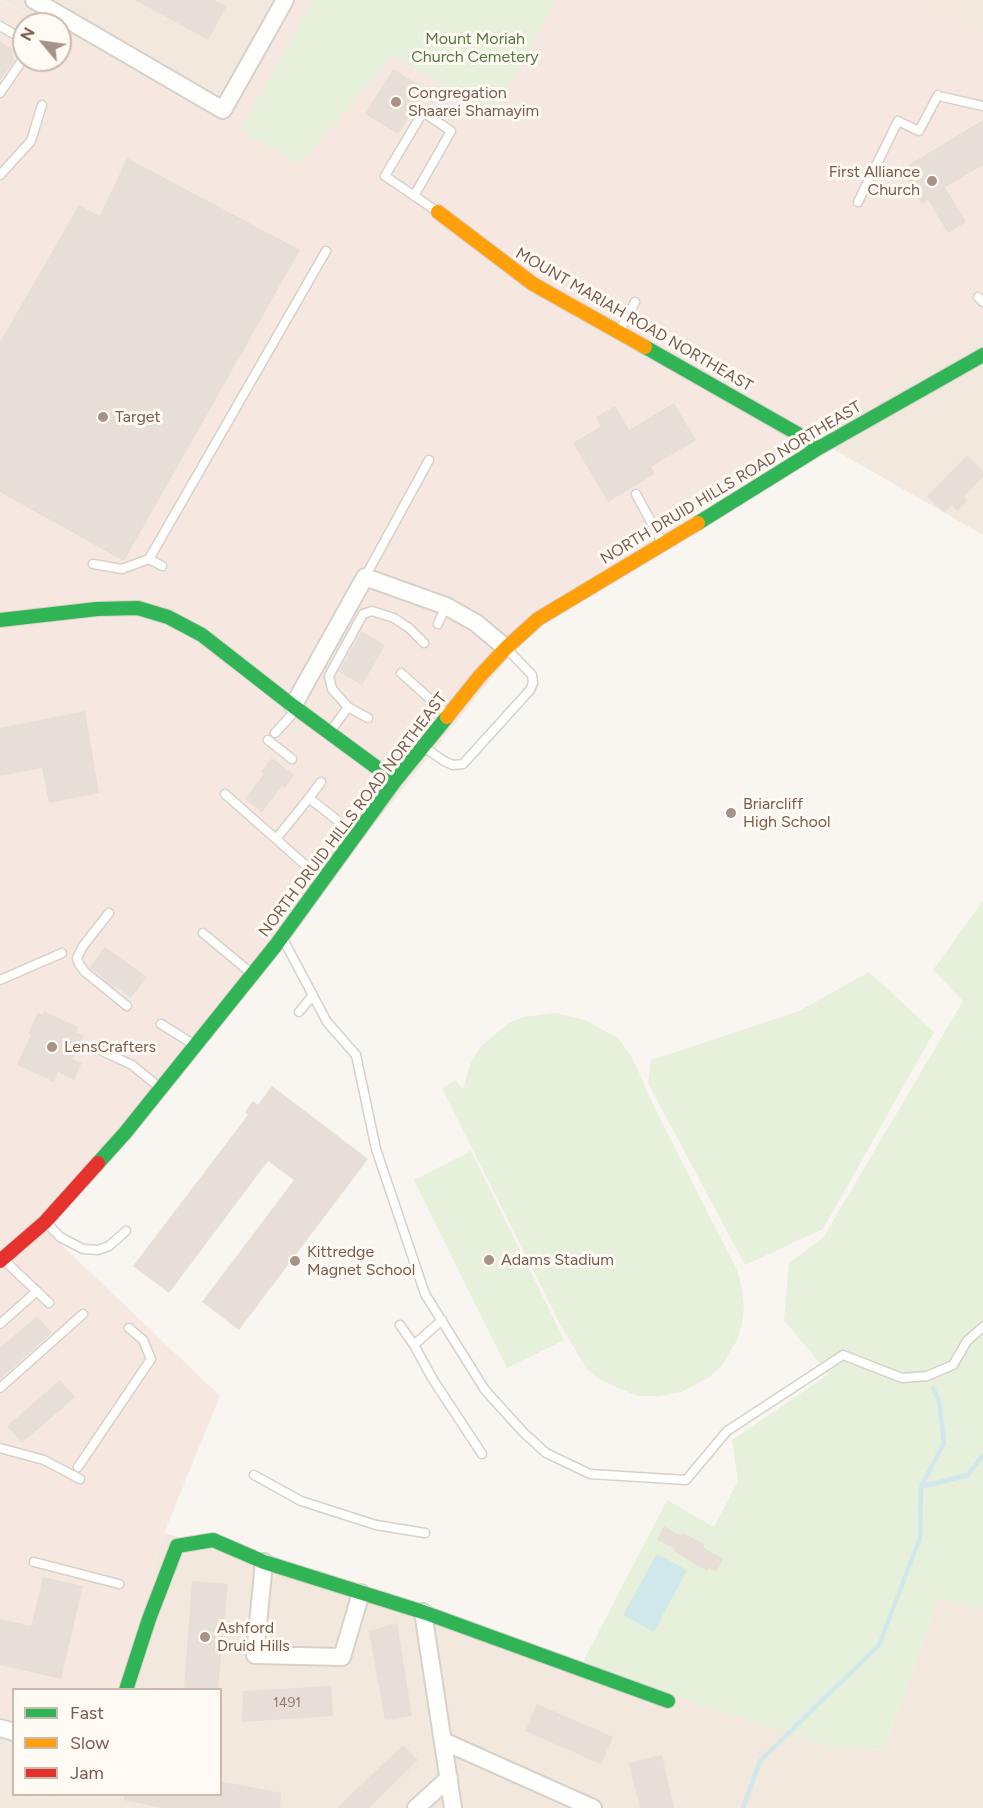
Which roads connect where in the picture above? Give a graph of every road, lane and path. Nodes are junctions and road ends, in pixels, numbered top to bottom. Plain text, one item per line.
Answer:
1 (33, 0) edge
2 (285, 0) edge
3 (49, 9) junction
4 (47, 12) edge
5 (13, 72) edge
6 (0, 93) edge
7 (42, 105) dead end
8 (983, 106) edge
9 (0, 175) edge
10 (414, 196) junction
11 (858, 202) dead end
12 (438, 212) joint
13 (326, 251) dead end
14 (635, 302) dead end
15 (618, 332) junction
16 (983, 355) edge
17 (817, 449) junction
18 (429, 460) dead end
19 (636, 495) dead end
20 (664, 544) junction
21 (149, 560) junction
22 (93, 564) dead end
23 (162, 566) dead end
24 (365, 577) junction
25 (446, 606) junction
26 (0, 620) edge
27 (438, 624) dead end
28 (424, 643) dead end
29 (506, 648) junction
30 (401, 674) dead end
31 (348, 707) junction
32 (295, 708) junction
33 (448, 716) junction
34 (368, 718) dead end
35 (275, 733) dead end
36 (328, 733) junction
37 (268, 740) dead end
38 (423, 746) junction
39 (292, 759) dead end
40 (321, 782) dead end
41 (395, 782) junction
42 (225, 795) dead end
43 (309, 798) junction
44 (356, 835) junction
45 (276, 839) junction
46 (322, 881) junction
47 (109, 913) dead end
48 (203, 933) dead end
49 (282, 937) junction
50 (62, 953) dead end
51 (252, 975) junction
52 (0, 980) edge
53 (313, 995) junction
54 (127, 1006) dead end
55 (299, 1012) dead end
56 (161, 1024) dead end
57 (196, 1046) junction
58 (102, 1051) dead end
59 (162, 1089) junction
60 (45, 1222) junction
61 (126, 1232) dead end
62 (1, 1258) edge
63 (38, 1291) junction
64 (49, 1303) dead end
65 (83, 1314) dead end
66 (442, 1320) junction
67 (0, 1324) edge
68 (400, 1324) dead end
69 (983, 1327) edge
70 (129, 1328) dead end
71 (414, 1344) junction
72 (0, 1388) edge
73 (0, 1448) edge
74 (482, 1454) dead end
75 (78, 1467) dead end
76 (254, 1475) dead end
77 (80, 1479) dead end
78 (425, 1533) dead end
79 (34, 1562) dead end
80 (264, 1562) junction
81 (119, 1584) dead end
82 (361, 1593) junction
83 (423, 1612) junction
84 (126, 1688) edge
85 (668, 1701) dead end
86 (443, 1741) junction
87 (449, 1778) junction
88 (416, 1808) edge
89 (453, 1808) edge
90 (593, 1808) edge

1 - 3 street
2 - 3 street
3 - 4 lane
5 - 6 lane
7 - 9 lane
8 - 11 lane
10 - 10 lane
10 - 12 lane
12 - 15 street, MOUNT MARIAH ROAD NORTHEAST
13 - 21 lane
14 - 15 lane
15 - 17 street, MOUNT MARIAH ROAD NORTHEAST
16 - 17 street, NORTH DRUID HILLS ROAD NORTHEAST
17 - 20 street, NORTH DRUID HILLS ROAD NORTHEAST
18 - 24 lane
19 - 20 lane
20 - 29 street, NORTH DRUID HILLS ROAD NORTHEAST
21 - 22 lane
21 - 23 lane
24 - 25 street
24 - 32 street
25 - 27 lane
25 - 29 street
26 - 32 street
28 - 31 lane
29 - 33 street, NORTH DRUID HILLS ROAD NORTHEAST
29 - 38 lane
30 - 33 lane
31 - 34 lane
31 - 36 lane
32 - 35 lane
32 - 36 street
33 - 38 street, NORTH DRUID HILLS ROAD NORTHEAST
36 - 41 street
37 - 39 lane
38 - 41 street, NORTH DRUID HILLS ROAD NORTHEAST
40 - 43 lane
41 - 44 street, NORTH DRUID HILLS ROAD NORTHEAST
42 - 45 lane
43 - 44 lane
43 - 45 lane
44 - 46 street, NORTH DRUID HILLS ROAD NORTHEAST
45 - 46 lane
46 - 49 street, NORTH DRUID HILLS ROAD NORTHEAST
47 - 54 lane
48 - 51 lane
49 - 51 street, NORTH DRUID HILLS ROAD NORTHEAST
49 - 53 lane
50 - 52 lane
51 - 57 street, NORTH DRUID HILLS ROAD NORTHEAST
53 - 55 lane
53 - 66 lane
56 - 57 lane
57 - 59 street, NORTH DRUID HILLS ROAD NORTHEAST
58 - 59 lane
59 - 60 street, NORTH DRUID HILLS ROAD NORTHEAST
60 - 61 lane
60 - 62 street, NORTH DRUID HILLS ROAD NORTHEAST
62 - 63 lane
63 - 64 lane
63 - 67 lane
65 - 72 lane
66 - 69 lane
66 - 71 lane
68 - 71 lane
70 - 75 lane
71 - 74 lane
73 - 77 lane
76 - 78 lane
79 - 81 lane
80 - 82 street
80 - 82 street
80 - 84 street
82 - 83 street
83 - 85 street
83 - 86 street
86 - 87 street
86 - 90 street
87 - 88 street
87 - 89 street

